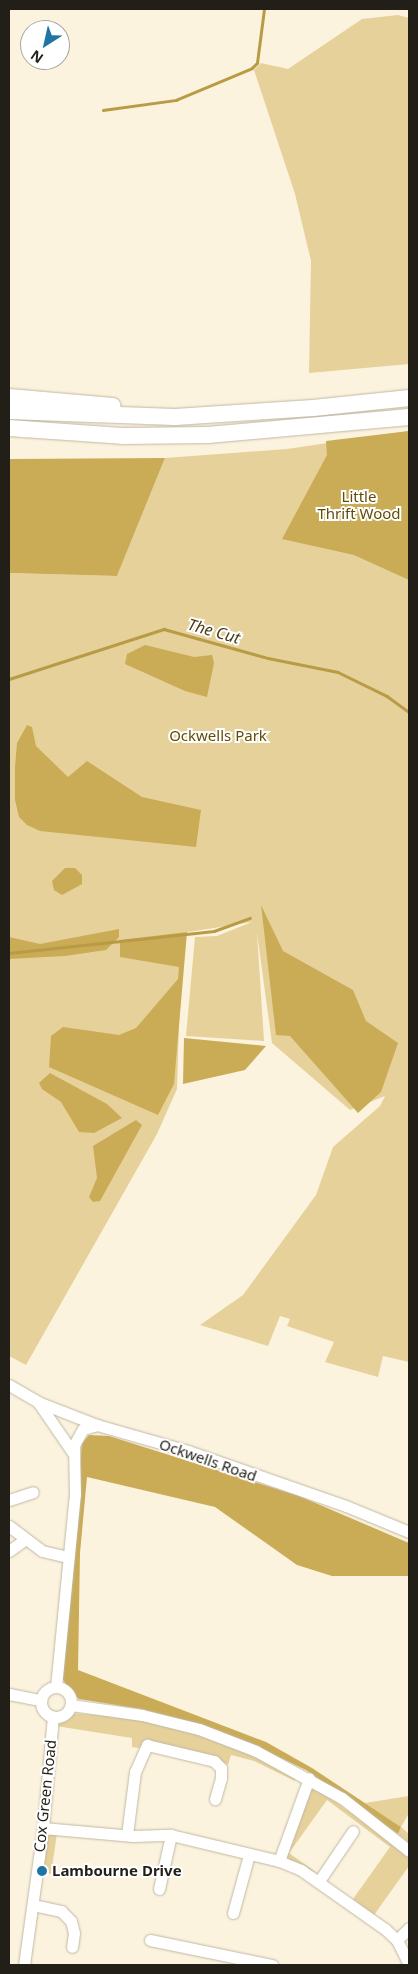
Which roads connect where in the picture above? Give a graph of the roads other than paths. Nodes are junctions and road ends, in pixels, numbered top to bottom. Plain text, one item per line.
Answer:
1 (9, 397) edge
2 (409, 398) edge
3 (9, 411) edge
4 (207, 414) junction
5 (409, 417) edge
6 (9, 428) edge
7 (122, 436) junction
8 (9, 440) edge
9 (9, 1385) edge
10 (38, 1402) junction
11 (97, 1424) junction
12 (73, 1453) junction
13 (33, 1492) dead end
14 (9, 1500) edge
15 (9, 1526) edge
16 (409, 1532) edge
17 (24, 1540) junction
18 (9, 1551) edge
19 (68, 1557) junction
20 (56, 1687) junction
21 (9, 1694) edge
22 (41, 1700) junction
23 (71, 1705) junction
24 (53, 1717) junction
25 (309, 1778) junction
26 (215, 1799) dead end
27 (43, 1828) junction
28 (353, 1831) dead end
29 (128, 1835) junction
30 (171, 1835) junction
31 (409, 1851) edge
32 (249, 1854) junction
33 (280, 1861) junction
34 (319, 1881) junction
35 (159, 1889) dead end
36 (33, 1905) junction
37 (233, 1913) dead end
38 (409, 1928) edge
39 (150, 1939) dead end
40 (398, 1940) junction
41 (72, 1947) dead end
42 (24, 1965) edge
43 (272, 1965) edge
44 (409, 1965) edge

1 - 4 highway
2 - 4 highway
3 - 4 highway
5 - 7 highway
6 - 7 highway
7 - 8 highway
9 - 10 street, Ockwells Road
10 - 11 street, Ockwells Road
10 - 12 street
11 - 12 street
11 - 16 street, Ockwells Road
12 - 19 street
13 - 14 street
15 - 17 street
17 - 18 street
17 - 19 street
19 - 20 street
20 - 22 street
20 - 23 street
21 - 22 street
22 - 24 street
23 - 24 street
23 - 25 street
24 - 27 street, Cox Green Road
25 - 31 street
25 - 33 street
26 - 29 street
27 - 29 street
27 - 36 street, Cox Green Road
28 - 34 street
29 - 30 street
30 - 32 street
30 - 35 street
32 - 33 street
32 - 37 street
33 - 34 street
34 - 40 street
36 - 41 street
36 - 42 street, Cox Green Road
38 - 40 street
39 - 43 street
40 - 44 street

